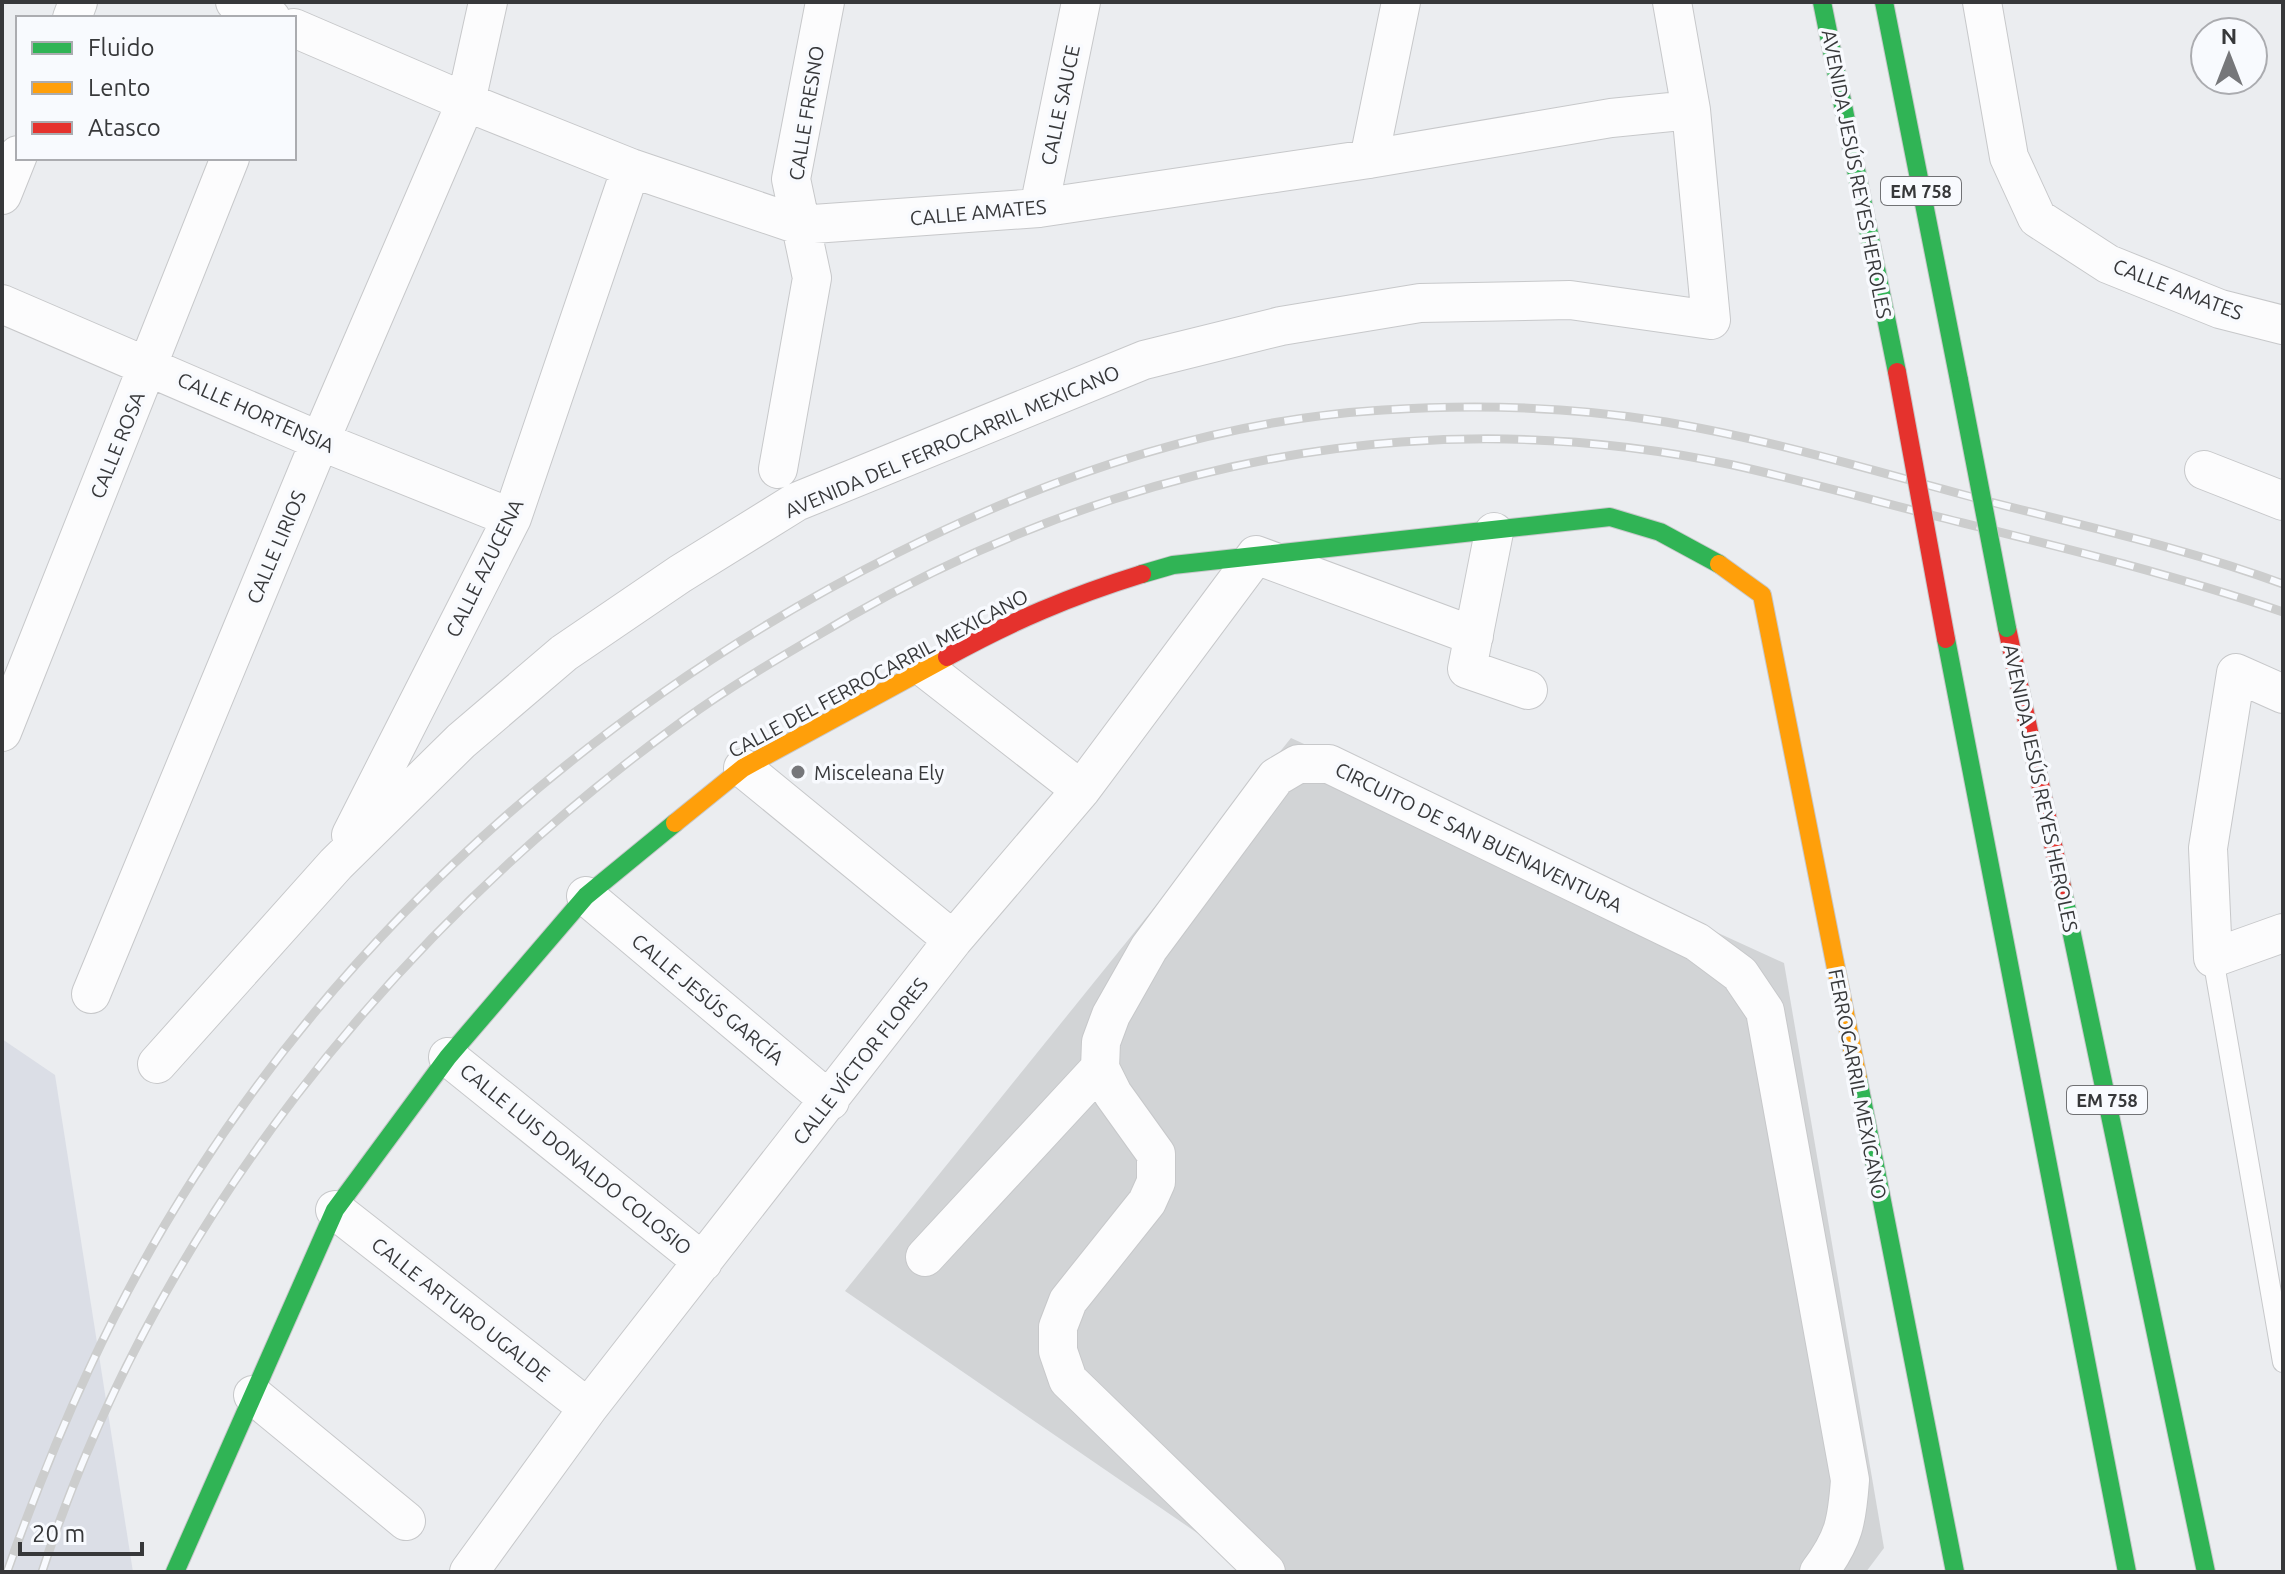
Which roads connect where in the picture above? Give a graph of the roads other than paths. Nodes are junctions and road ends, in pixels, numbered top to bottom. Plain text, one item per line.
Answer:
1 (235, 2) edge
2 (488, 2) edge
3 (825, 2) edge
4 (1081, 2) edge
5 (1401, 2) edge
6 (1672, 2) edge
7 (1822, 2) edge
8 (1884, 2) edge
9 (1982, 2) edge
10 (266, 16) edge
11 (296, 29) edge
12 (466, 102) junction
13 (1691, 110) junction
14 (1369, 159) junction
15 (16, 160) edge
16 (229, 160) edge
17 (631, 168) junction
18 (2, 195) edge
19 (1039, 208) junction
20 (799, 225) junction
21 (2, 304) edge
22 (2283, 325) edge
23 (150, 366) junction
24 (320, 441) junction
25 (778, 469) dead end
26 (2204, 470) dead end
27 (2283, 501) edge
28 (512, 518) junction
29 (1494, 532) junction
30 (1256, 555) junction
31 (1762, 595) joint
32 (1474, 636) junction
33 (926, 669) junction
34 (1528, 690) dead end
35 (2283, 694) edge
36 (2, 732) edge
37 (743, 768) junction
38 (1081, 790) junction
39 (336, 864) junction
40 (586, 896) junction
41 (2283, 933) edge
42 (953, 940) junction
43 (2213, 958) junction
44 (91, 994) dead end
45 (448, 1057) junction
46 (157, 1064) dead end
47 (1100, 1068) junction
48 (830, 1101) junction
49 (335, 1210) junction
50 (925, 1257) dead end
51 (703, 1262) junction
52 (2283, 1362) edge
53 (253, 1395) junction
54 (588, 1408) junction
55 (406, 1521) dead end
56 (175, 1572) edge
57 (469, 1572) edge
58 (1266, 1572) edge
59 (1819, 1572) edge
60 (1955, 1572) edge
61 (2127, 1572) edge
62 (2206, 1572) edge

1 - 10 street
2 - 12 street, CALLE LIRIOS
3 - 20 street, CALLE FRESNO
4 - 19 street, CALLE SAUCE
5 - 14 street
6 - 13 street
7 - 61 main road, AVENIDA JESÚS REYES HEROLES / EM 758, bridge
8 - 62 main road, AVENIDA JESÚS REYES HEROLES / EM 758, bridge
9 - 22 street, CALLE AMATES
11 - 12 street, CALLE AMATES
12 - 17 street, CALLE AMATES
12 - 24 street, CALLE LIRIOS
13 - 14 street, CALLE AMATES
13 - 39 street, AVENIDA DEL FERROCARRIL MEXICANO
14 - 19 street, CALLE AMATES
15 - 18 street
16 - 23 street, CALLE ROSA
17 - 20 street, CALLE AMATES
17 - 28 street, CALLE AZUCENA
19 - 20 street, CALLE AMATES
20 - 25 street, CALLE FRESNO
21 - 23 street, CALLE HORTENSIA
23 - 24 street, CALLE HORTENSIA
23 - 36 street, CALLE ROSA
24 - 28 street, CALLE HORTENSIA
24 - 44 street, CALLE LIRIOS
26 - 27 street
28 - 39 street, CALLE AZUCENA
29 - 30 main road, CALLE DEL FERROCARRIL MEXICANO
29 - 31 main road, CALLE DEL FERROCARRIL MEXICANO
29 - 32 street
30 - 32 street
30 - 33 main road, CALLE DEL FERROCARRIL MEXICANO
30 - 38 street, CALLE VÍCTOR FLORES
31 - 60 main road, FERROCARRIL MEXICANO
32 - 34 street
33 - 37 main road, CALLE DEL FERROCARRIL MEXICANO
33 - 38 street
35 - 43 street
37 - 40 main road, CALLE DEL FERROCARRIL MEXICANO
37 - 42 street
38 - 42 street, CALLE VÍCTOR FLORES
39 - 46 street, AVENIDA DEL FERROCARRIL MEXICANO
40 - 45 main road, CALLE DEL FERROCARRIL MEXICANO
40 - 48 street, CALLE JESÚS GARCÍA
41 - 43 street
42 - 48 street, CALLE VÍCTOR FLORES
43 - 52 lane
45 - 49 main road, CALLE DEL FERROCARRIL MEXICANO
45 - 51 street, CALLE LUIS DONALDO COLOSIO
47 - 50 street
47 - 58 street
47 - 59 street, CIRCUITO DE SAN BUENAVENTURA
48 - 51 street, CALLE VÍCTOR FLORES
49 - 53 main road, CALLE DEL FERROCARRIL MEXICANO
49 - 54 street, CALLE ARTURO UGALDE
51 - 54 street, CALLE VÍCTOR FLORES
53 - 55 street
53 - 56 main road, CALLE DEL FERROCARRIL MEXICANO
54 - 57 street, CALLE VÍCTOR FLORES

